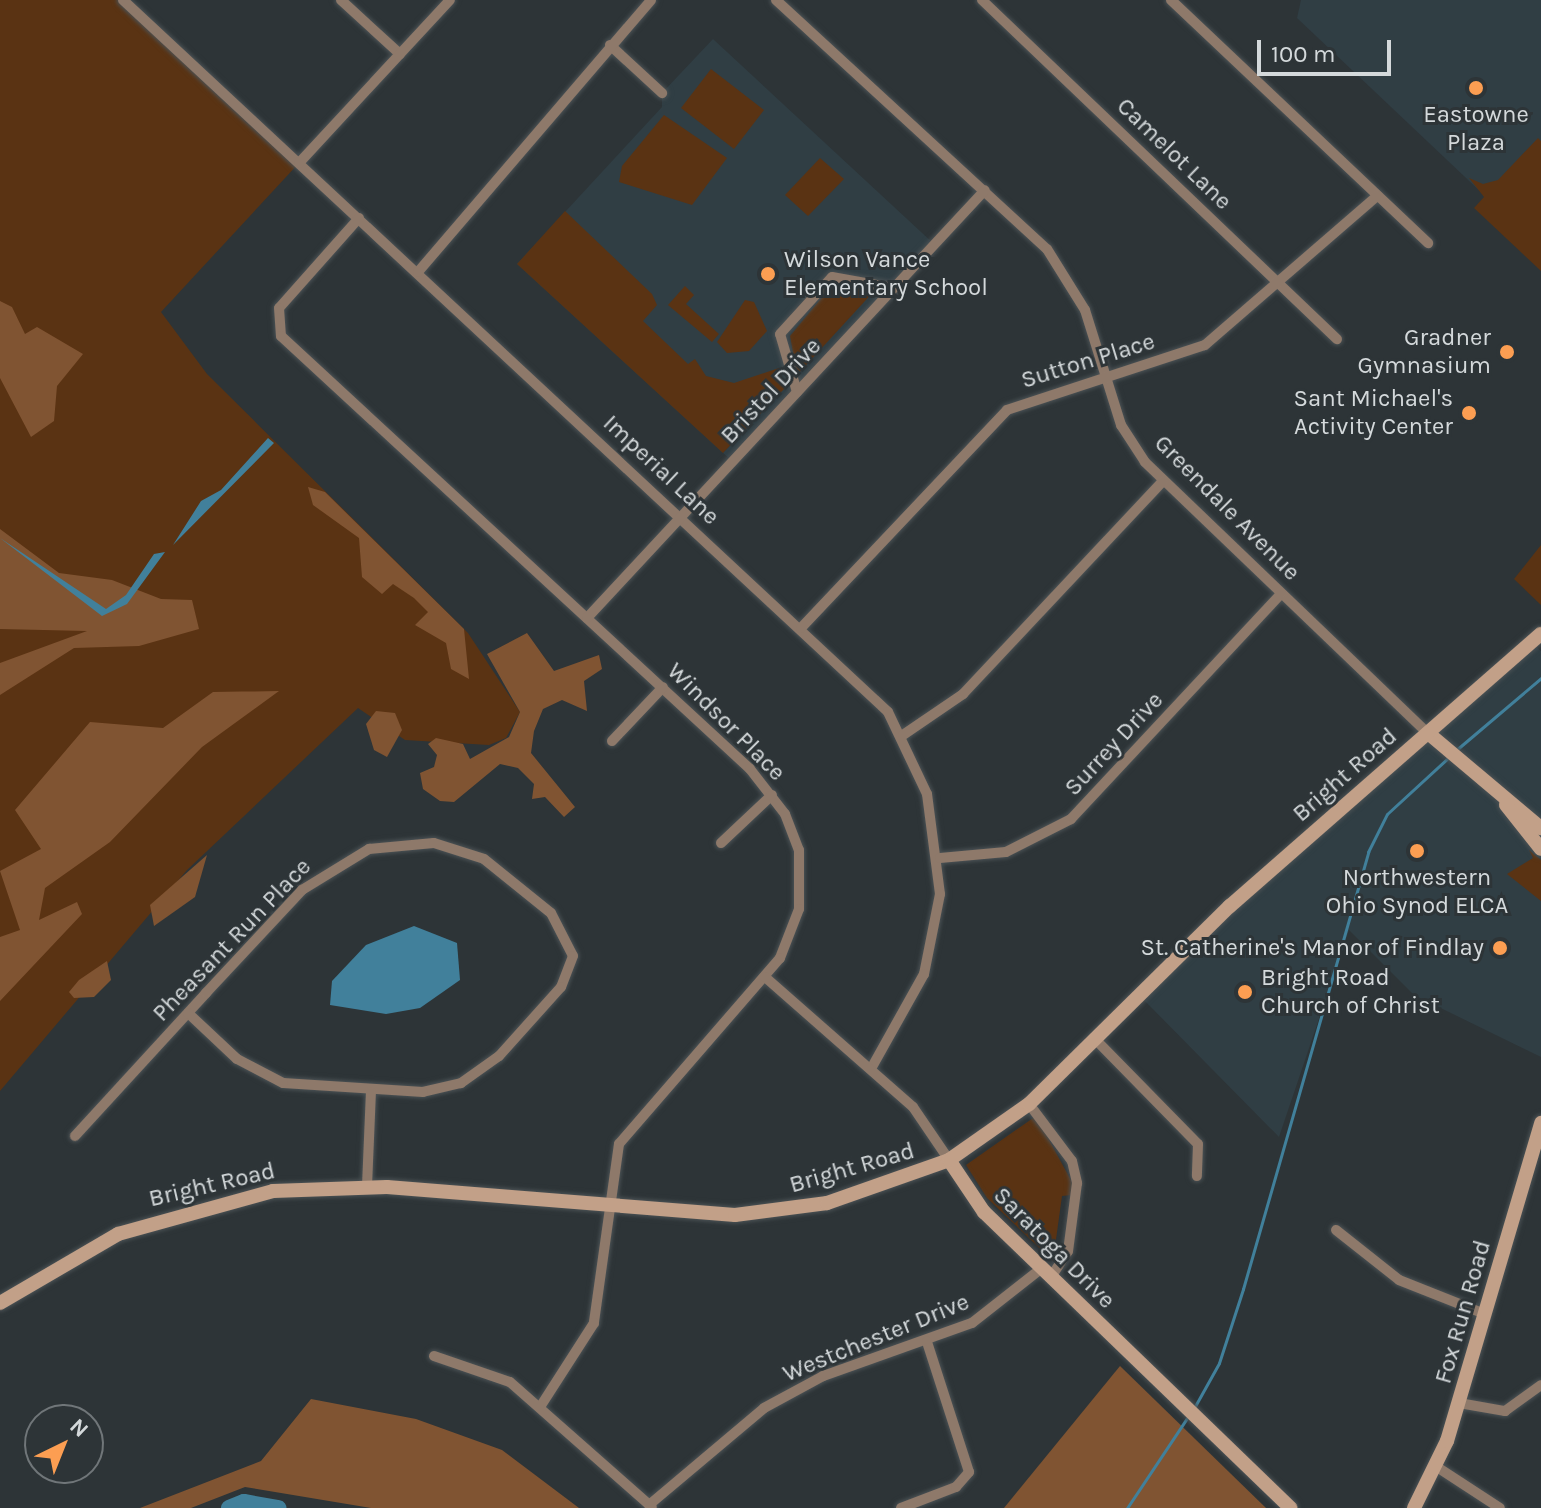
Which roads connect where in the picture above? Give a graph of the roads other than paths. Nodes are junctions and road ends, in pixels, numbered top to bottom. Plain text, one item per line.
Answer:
1 (123, 0) edge
2 (341, 0) edge
3 (450, 0) edge
4 (651, 0) edge
5 (776, 0) edge
6 (982, 0) edge
7 (1171, 0) edge
8 (610, 45) junction
9 (400, 54) junction
10 (662, 93) dead end
11 (299, 163) junction
12 (985, 190) junction
13 (1377, 196) junction
14 (359, 218) junction
15 (1428, 243) dead end
16 (418, 272) junction
17 (1281, 283) junction
18 (893, 288) junction
19 (1337, 339) dead end
20 (1106, 375) junction
21 (797, 392) junction
22 (1163, 481) junction
23 (682, 517) junction
24 (1281, 594) junction
25 (587, 618) junction
26 (801, 628) junction
27 (1541, 634) edge
28 (663, 687) junction
29 (1428, 733) junction
30 (903, 735) junction
31 (612, 741) dead end
32 (772, 795) junction
33 (1506, 805) junction
34 (1541, 828) edge
35 (721, 843) dead end
36 (1541, 849) edge
37 (940, 858) junction
38 (765, 977) junction
39 (188, 1013) junction
40 (1095, 1039) junction
41 (871, 1069) junction
42 (371, 1092) junction
43 (1029, 1104) junction
44 (1541, 1124) edge
45 (75, 1136) dead end
46 (949, 1160) junction
47 (1197, 1176) dead end
48 (367, 1186) junction
49 (608, 1206) junction
50 (1336, 1230) dead end
51 (1046, 1272) junction
52 (0, 1303) edge
53 (1485, 1314) junction
54 (927, 1342) junction
55 (434, 1356) dead end
56 (1541, 1385) edge
57 (1459, 1403) junction
58 (540, 1407) junction
59 (1437, 1467) junction
60 (651, 1506) edge
61 (901, 1508) edge
62 (1290, 1508) edge
63 (1414, 1508) edge
64 (1500, 1508) edge

1 - 11 street, Imperial Lane
2 - 9 street
3 - 9 street
4 - 8 street
5 - 12 street, Greendale Avenue
6 - 17 street, Camelot Lane
7 - 13 street
8 - 10 street
8 - 16 street
9 - 11 street
11 - 14 street, Imperial Lane
12 - 18 street, Bristol Drive
12 - 20 street, Greendale Avenue
13 - 15 street
13 - 17 street, Sutton Place
14 - 16 street, Imperial Lane
14 - 25 street, Windsor Place
16 - 23 street, Imperial Lane
17 - 19 street, Camelot Lane
17 - 20 street, Sutton Place
18 - 21 street, Bristol Drive
18 - 21 street
20 - 22 street, Greendale Avenue
20 - 26 street, Sutton Place
21 - 23 street, Bristol Drive
22 - 24 street, Greendale Avenue
22 - 30 street
23 - 25 street, Bristol Drive
23 - 26 street, Imperial Lane
24 - 29 street, Greendale Avenue
24 - 37 street, Surrey Drive
25 - 28 street, Windsor Place
26 - 30 street, Imperial Lane
27 - 29 main road, Bright Road
28 - 31 street
28 - 32 street, Windsor Place
29 - 33 main road, Greendale Avenue
29 - 40 main road, Bright Road
30 - 37 street, Imperial Lane
32 - 35 street
32 - 38 street, Windsor Place
33 - 34 main road, Greendale Avenue
33 - 36 main road, Greendale Avenue
37 - 41 street, Imperial Lane
38 - 41 street, Saratoga Drive
38 - 49 street, Windsor Place
39 - 42 street, Pheasant Run Place
39 - 42 street, Pheasant Run Place
39 - 45 street, Pheasant Run Place
40 - 43 main road, Bright Road
40 - 47 street
41 - 46 street, Saratoga Drive
42 - 48 street
43 - 46 main road, Bright Road
43 - 51 street
44 - 53 main road, Fox Run Road
46 - 49 main road, Bright Road
46 - 51 main road, Saratoga Drive
48 - 49 main road, Bright Road
48 - 52 main road, Bright Road
49 - 58 street, Windsor Place
50 - 53 street
51 - 54 street, Westchester Drive
51 - 62 main road, Saratoga Drive
53 - 57 main road, Fox Run Road
54 - 60 street, Westchester Drive
54 - 61 street
55 - 58 street
56 - 57 street
57 - 59 main road, Fox Run Road
58 - 60 street
59 - 63 main road, Fox Run Road
59 - 64 street

